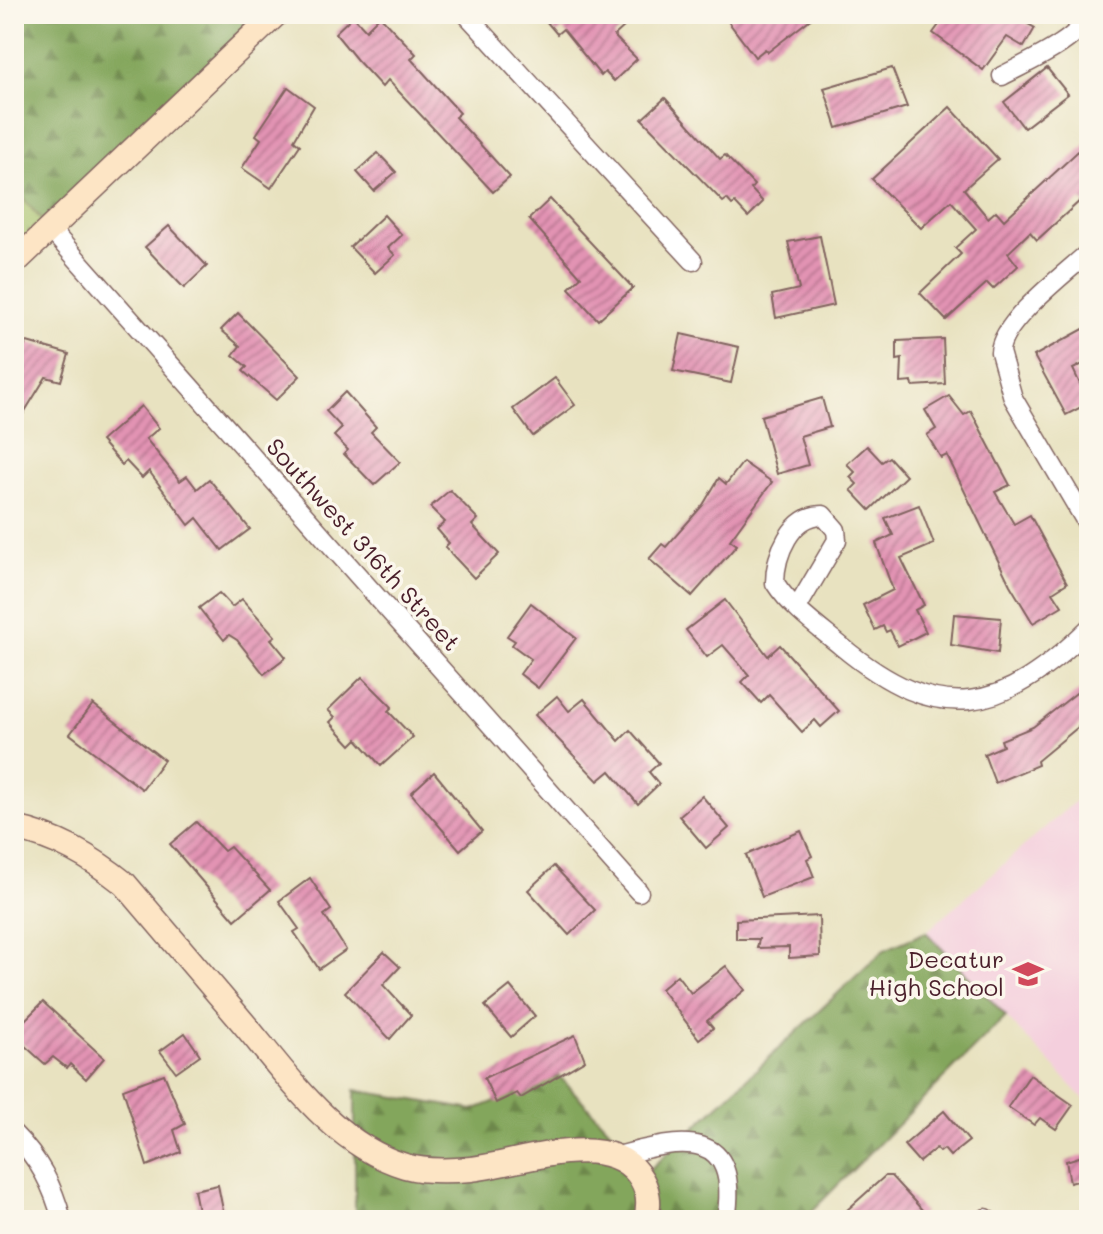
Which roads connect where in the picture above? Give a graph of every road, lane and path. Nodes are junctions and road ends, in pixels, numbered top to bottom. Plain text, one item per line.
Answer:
1 (276, 14) edge
2 (466, 14) edge
3 (1088, 14) edge
4 (1002, 76) dead end
5 (51, 230) junction
6 (1089, 252) edge
7 (693, 261) dead end
8 (14, 263) edge
9 (1089, 527) edge
10 (797, 608) junction
11 (1089, 628) edge
12 (14, 828) edge
13 (639, 892) dead end
14 (14, 1134) edge
15 (618, 1156) junction
16 (62, 1220) edge
17 (646, 1220) edge
18 (726, 1220) edge

1 - 5 main road
2 - 7 street
3 - 4 street
5 - 8 main road
5 - 13 street, Southwest 316th Street
6 - 9 street
10 - 10 street
10 - 11 street
12 - 15 main road
14 - 16 street
15 - 17 main road
15 - 18 street

